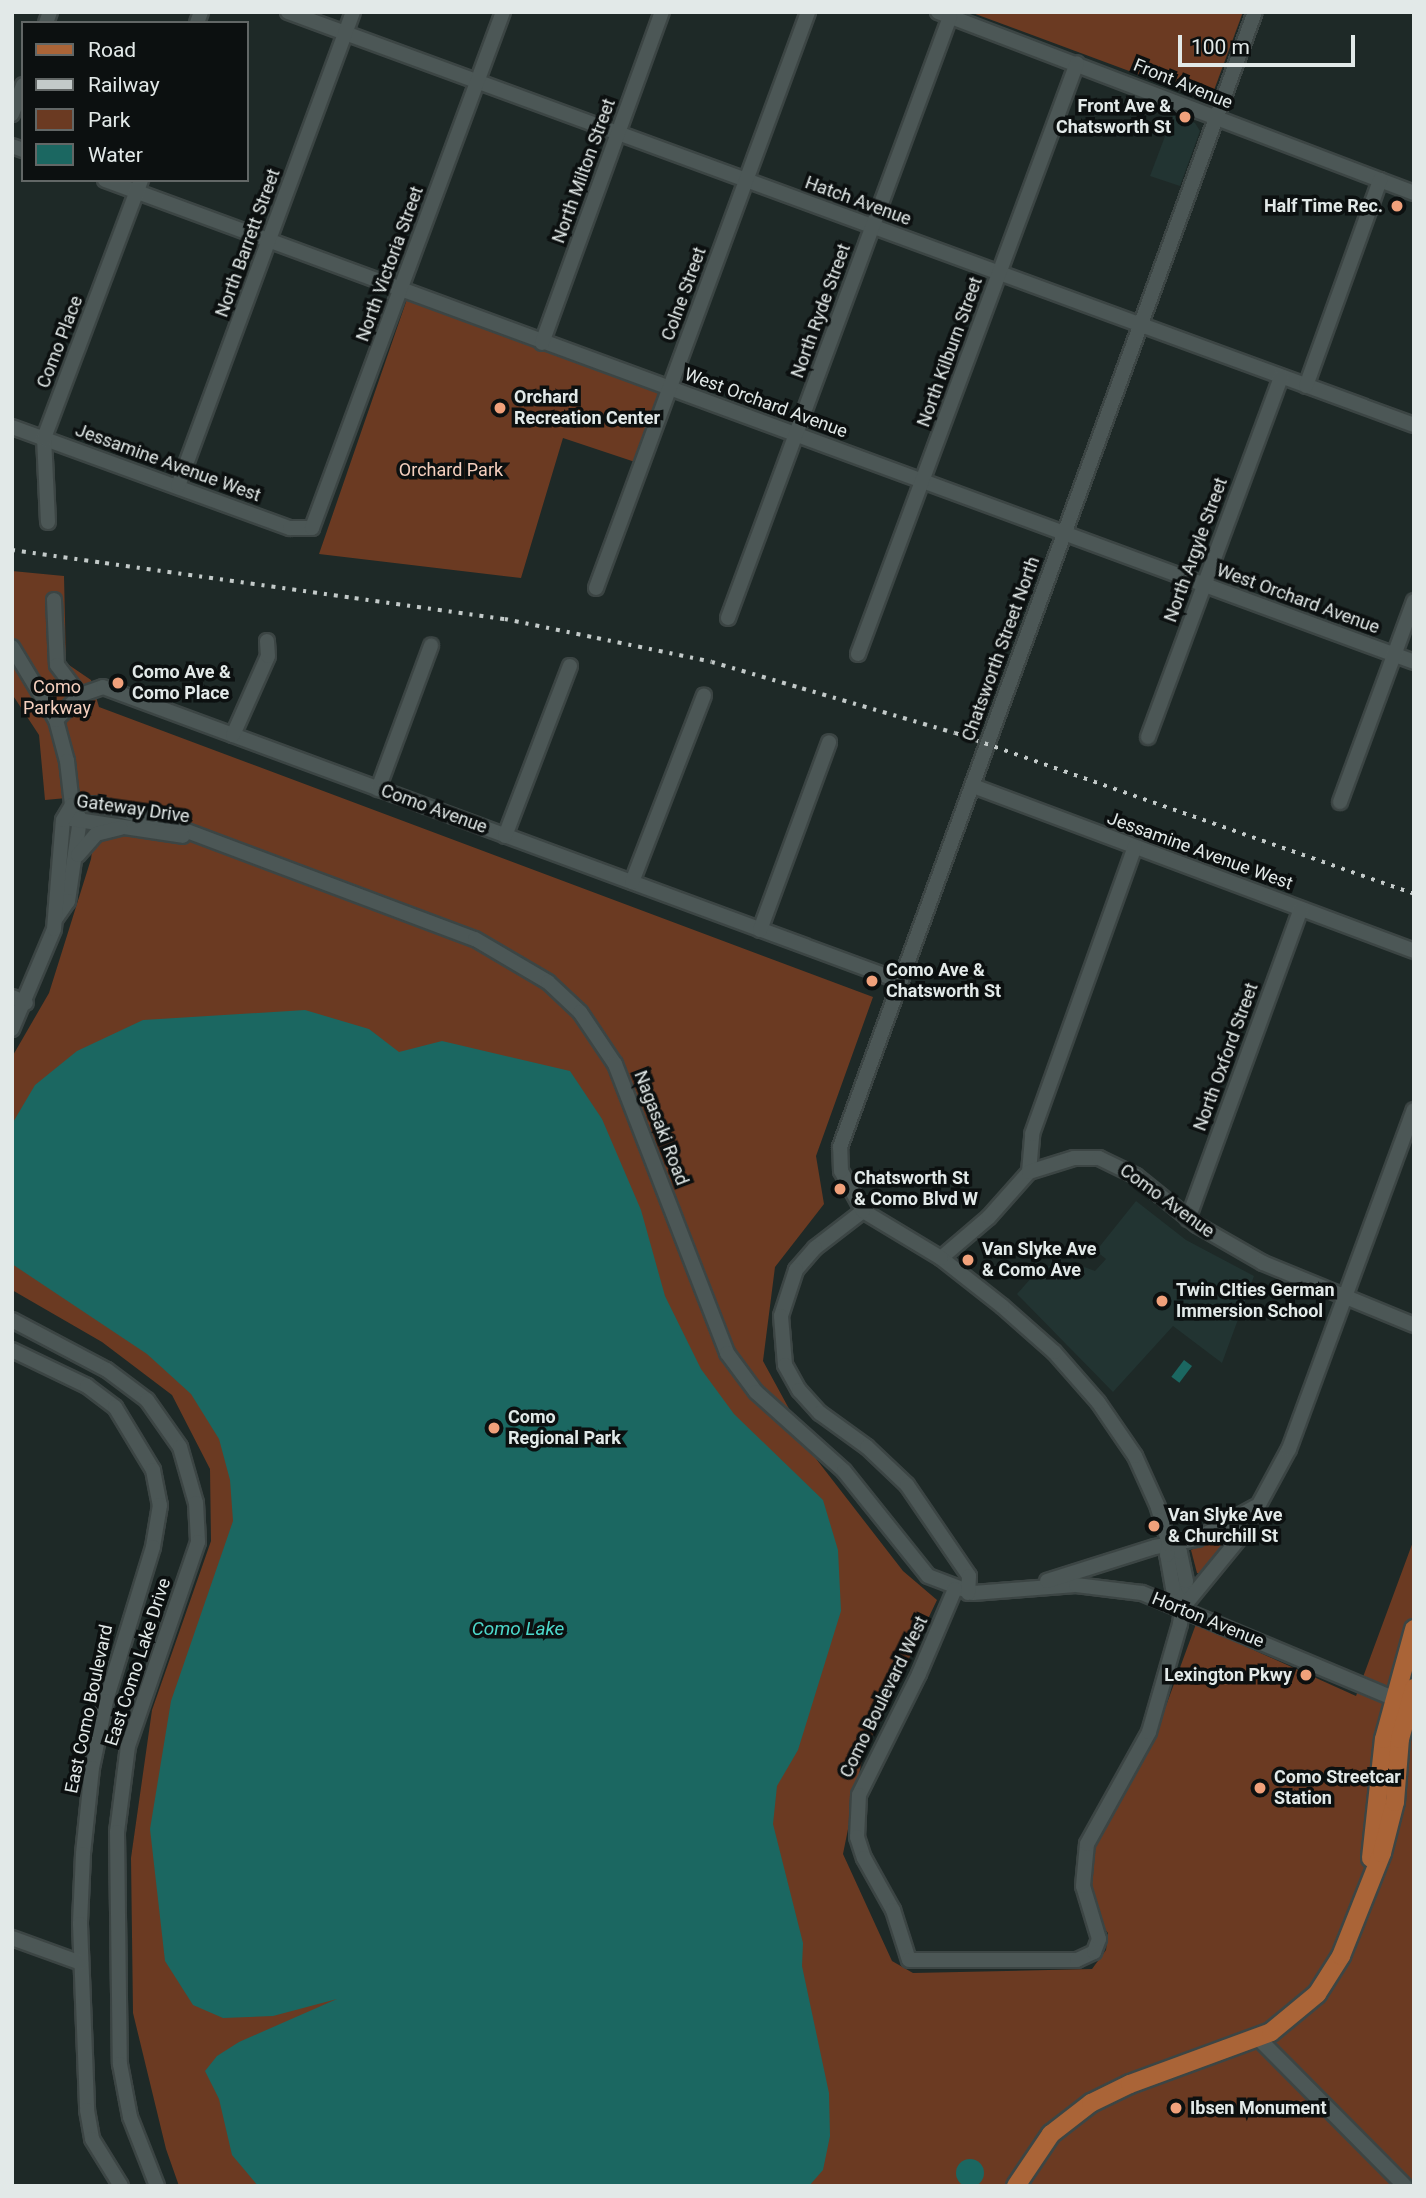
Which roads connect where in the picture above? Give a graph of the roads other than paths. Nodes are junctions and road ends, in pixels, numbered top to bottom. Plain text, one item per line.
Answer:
1 (288, 12) edge
2 (353, 12) edge
3 (503, 12) edge
4 (662, 12) edge
5 (808, 12) edge
6 (1255, 12) edge
7 (944, 15) edge
8 (345, 34) junction
9 (1077, 63) junction
10 (477, 82) junction
11 (21, 90) edge
12 (12, 114) edge
13 (1216, 118) junction
14 (617, 133) junction
15 (746, 180) junction
16 (1380, 180) junction
17 (116, 182) edge
18 (139, 186) edge
19 (1414, 193) edge
20 (872, 227) junction
21 (269, 241) junction
22 (999, 273) junction
23 (402, 290) junction
24 (1140, 325) junction
25 (542, 343) junction
26 (1281, 377) junction
27 (1306, 386) junction
28 (669, 388) junction
29 (1414, 425) edge
30 (12, 426) edge
31 (796, 434) junction
32 (44, 438) junction
33 (924, 482) junction
34 (177, 486) junction
35 (48, 522) dead end
36 (312, 528) joint
37 (1063, 533) junction
38 (1204, 584) junction
39 (596, 588) dead end
40 (54, 600) dead end
41 (1414, 601) edge
42 (728, 618) dead end
43 (267, 642) dead end
44 (431, 646) dead end
45 (12, 647) edge
46 (858, 654) dead end
47 (1394, 655) junction
48 (1414, 662) edge
49 (570, 666) dead end
50 (80, 695) junction
51 (704, 695) dead end
52 (56, 720) junction
53 (233, 735) junction
54 (1147, 737) dead end
55 (829, 742) dead end
56 (973, 786) junction
57 (377, 789) junction
58 (1340, 802) dead end
59 (72, 805) junction
60 (80, 819) junction
61 (63, 820) junction
62 (130, 827) junction
63 (505, 836) junction
64 (196, 838) junction
65 (1135, 847) junction
66 (76, 860) junction
67 (632, 882) junction
68 (1301, 909) junction
69 (56, 918) junction
70 (760, 930) junction
71 (1414, 951) edge
72 (900, 981) junction
73 (19, 1000) edge
74 (12, 1029) edge
75 (1414, 1110) edge
76 (1029, 1172) junction
77 (863, 1211) junction
78 (1188, 1219) junction
79 (941, 1258) junction
80 (1345, 1299) junction
81 (12, 1320) edge
82 (1414, 1325) edge
83 (12, 1350) edge
84 (1255, 1507) junction
85 (1170, 1544) junction
86 (1027, 1589) junction
87 (961, 1591) junction
88 (1183, 1607) junction
89 (1414, 1629) edge
90 (1414, 1688) edge
91 (1405, 1704) edge
92 (12, 1938) edge
93 (81, 1963) junction
94 (1258, 2038) junction
95 (121, 2186) edge
96 (156, 2186) edge
97 (1016, 2186) edge
98 (1405, 2186) edge

1 - 8 street, Hatch Avenue
2 - 8 street, North Barrett Street
3 - 10 street, North Victoria Street
4 - 14 street, North Milton Street
5 - 15 street, Colne Street
6 - 13 street, Chatsworth Street North
7 - 9 street, Front Avenue
7 - 20 street, North Ryde Street
8 - 10 street, Hatch Avenue
8 - 21 street, North Barrett Street
9 - 13 street, Front Avenue
9 - 22 street, North Kilburn Street
10 - 14 street, Hatch Avenue
10 - 23 street, North Victoria Street
11 - 12 street
13 - 16 street, Front Avenue
13 - 24 street, Chatsworth Street North
14 - 15 street, Hatch Avenue
14 - 25 street, North Milton Street
15 - 20 street, Hatch Avenue
15 - 28 street, Colne Street
16 - 19 street, Front Avenue
16 - 27 street
17 - 18 street, West Orchard Avenue
18 - 21 street, West Orchard Avenue
18 - 32 street, Como Place
20 - 22 street, Hatch Avenue
20 - 31 street, North Ryde Street
21 - 23 street, West Orchard Avenue
21 - 34 street, North Barrett Street
22 - 24 street, Hatch Avenue
22 - 33 street, North Kilburn Street
23 - 25 street, West Orchard Avenue
23 - 36 street, North Victoria Street
24 - 26 street, Hatch Avenue
24 - 37 street, Chatsworth Street North
25 - 28 street, West Orchard Avenue
26 - 27 street, Hatch Avenue
26 - 38 street, North Argyle Street
27 - 29 street, Hatch Avenue
28 - 31 street, West Orchard Avenue
28 - 39 street, Colne Street
30 - 32 street, Jessamine Avenue West
31 - 33 street, West Orchard Avenue
31 - 42 street, North Ryde Street
32 - 34 street, Jessamine Avenue West
32 - 35 street, Como Place
33 - 37 street, West Orchard Avenue
33 - 46 street, North Kilburn Street
34 - 36 street, Jessamine Avenue West
37 - 38 street, West Orchard Avenue
37 - 56 street, Chatsworth Street North
38 - 47 street, West Orchard Avenue
38 - 54 street, North Argyle Street
40 - 50 street
41 - 47 street
43 - 53 street
44 - 57 street
45 - 52 street
47 - 48 street, West Orchard Avenue
47 - 58 street
49 - 63 street
50 - 52 street
50 - 53 street, Como Avenue
51 - 67 street
52 - 59 street
53 - 57 street, Como Avenue
55 - 70 street
56 - 65 street, Jessamine Avenue West
56 - 72 street, Chatsworth Street North
57 - 63 street, Como Avenue
59 - 60 street
59 - 61 street
59 - 64 street, Gateway Drive
60 - 61 street, Gateway Drive
60 - 62 street, Gateway Drive
60 - 66 street
61 - 69 street
62 - 64 street, Gateway Drive
62 - 66 street
63 - 67 street, Como Avenue
64 - 87 street, Nagasaki Road
65 - 68 street, Jessamine Avenue West
65 - 76 street
66 - 69 street
67 - 70 street, Como Avenue
68 - 71 street, Jessamine Avenue West
68 - 78 street, North Oxford Street
69 - 73 street
70 - 72 street, Como Avenue
72 - 77 street, Chatsworth Street North
73 - 74 street
75 - 80 street
76 - 78 street, Como Avenue
76 - 79 street
77 - 79 street
77 - 87 street
78 - 80 street, Como Avenue
79 - 85 street
80 - 82 street, Como Avenue
80 - 84 street
81 - 96 street, East Como Lake Drive
83 - 93 street, East Como Boulevard
84 - 85 street
84 - 88 street
85 - 86 street
85 - 88 street
86 - 87 street, Horton Avenue
86 - 88 street, Horton Avenue
87 - 88 street, Como Boulevard West
88 - 91 street, Horton Avenue
89 - 91 main road
90 - 91 main road
91 - 94 main road
92 - 93 street
93 - 95 street, East Como Boulevard
94 - 97 main road
94 - 98 street

